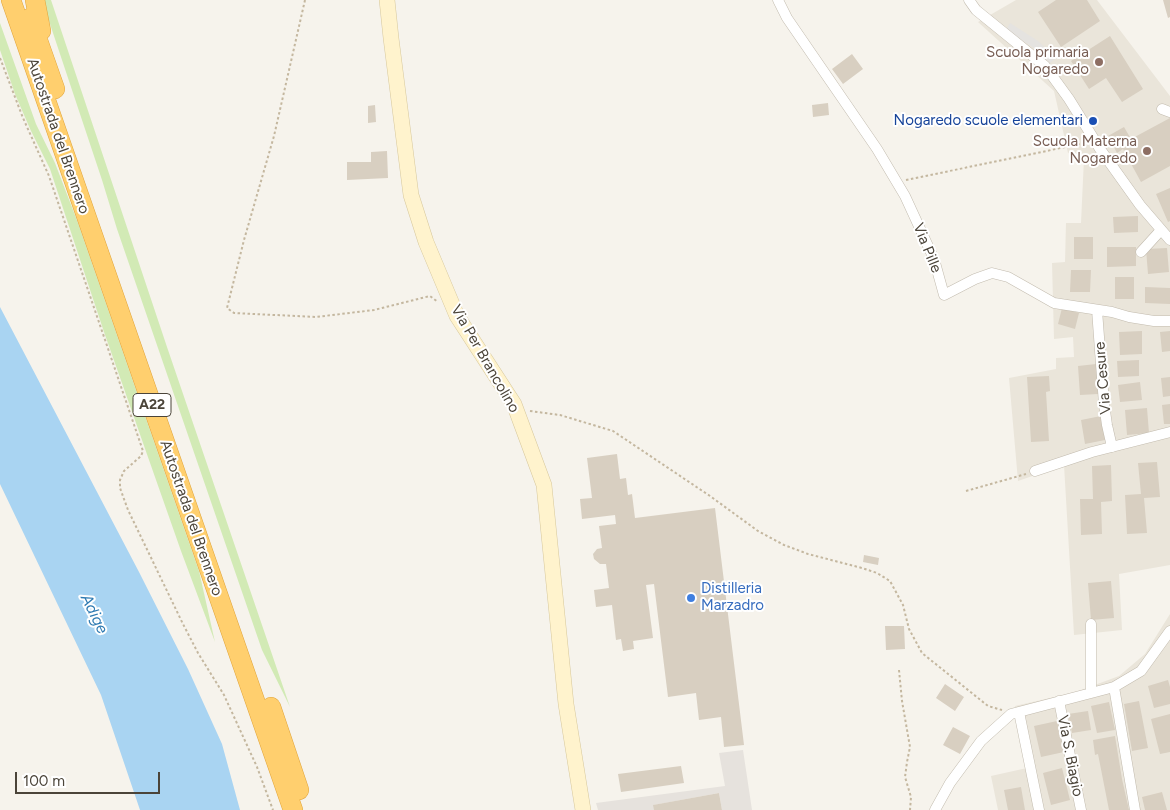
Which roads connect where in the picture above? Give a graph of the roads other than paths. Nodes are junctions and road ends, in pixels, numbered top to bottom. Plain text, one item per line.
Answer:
1 (2, 0) edge
2 (11, 0) edge
3 (24, 0) edge
4 (35, 0) edge
5 (387, 0) edge
6 (778, 0) edge
7 (969, 0) edge
8 (27, 48) junction
9 (45, 60) junction
10 (1161, 230) junction
11 (1170, 240) edge
12 (1141, 252) dead end
13 (1097, 310) junction
14 (1170, 321) edge
15 (1170, 432) edge
16 (1112, 447) junction
17 (1035, 471) road end
18 (1091, 624) dead end
19 (1170, 631) edge
20 (1114, 687) junction
21 (1091, 693) junction
22 (1059, 701) junction
23 (1015, 713) junction
24 (293, 810) edge
25 (306, 810) edge
26 (583, 810) edge
27 (935, 810) edge
28 (1039, 810) edge
29 (1081, 810) edge
30 (1135, 810) edge

1 - 8 highway
2 - 8 highway, Autostrada del Brennero / A22
3 - 9 highway, Autostrada del Brennero / A22
4 - 9 highway
5 - 26 main road, Via Per Brancolino
6 - 13 street, Via Pille
7 - 10 street
8 - 24 highway, Autostrada del Brennero / A22
9 - 25 highway, Autostrada del Brennero / A22
10 - 11 street
10 - 12 street
13 - 14 street, Via Pille
13 - 16 street, Via Cesure
15 - 16 street
16 - 17 street
18 - 21 street
19 - 20 street, Via S. Biagio
20 - 21 street, Via S. Biagio
20 - 30 street
21 - 22 street, Via S. Biagio
22 - 23 street, Via S. Biagio
22 - 29 street, Via S. Biagio
23 - 27 street, Via S. Biagio
23 - 28 street

